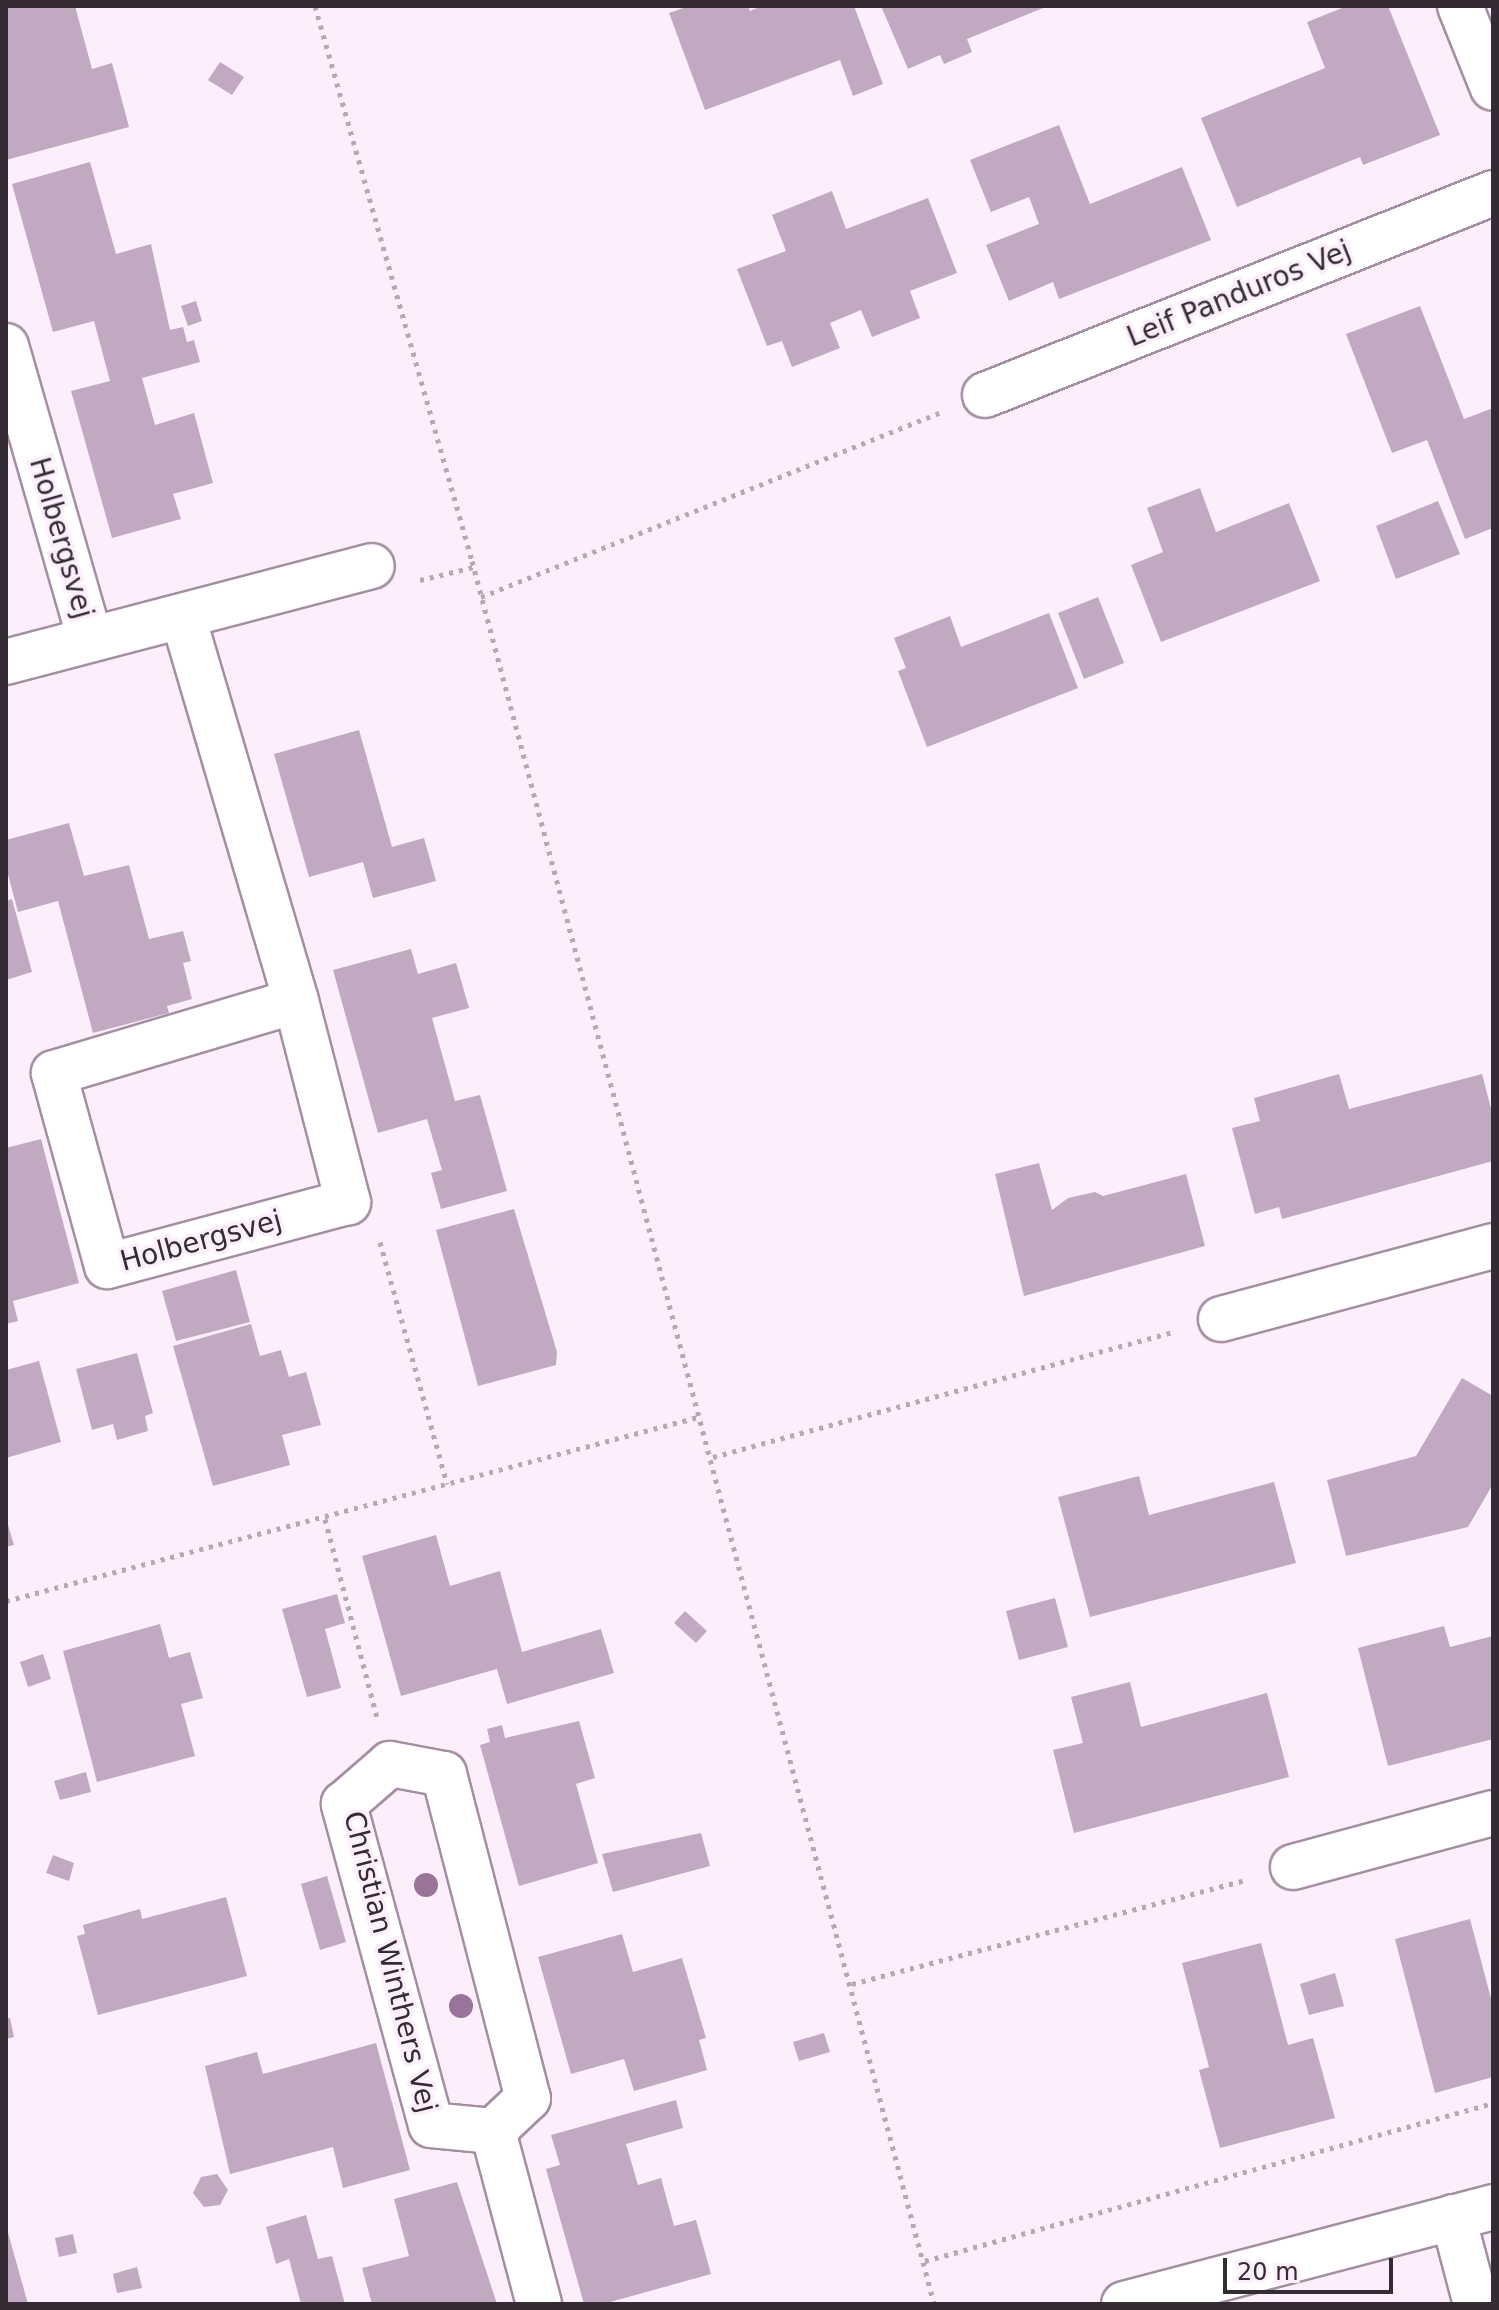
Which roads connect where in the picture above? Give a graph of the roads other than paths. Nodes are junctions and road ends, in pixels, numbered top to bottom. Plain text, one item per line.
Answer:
1 (1460, 6) edge
2 (1493, 88) edge
3 (1493, 193) edge
4 (6, 346) edge
5 (985, 395) road end
6 (390, 574) road end
7 (183, 617) junction
8 (90, 639) junction
9 (6, 662) edge
10 (296, 1001) junction
11 (1493, 1246) edge
12 (1221, 1319) road end
13 (1493, 1813) edge
14 (1293, 1867) road end
15 (493, 2131) junction
16 (1473, 2212) edge
17 (539, 2304) edge
18 (1124, 2304) edge
19 (1476, 2304) edge

1 - 2 street
3 - 5 street, Leif Panduros Vej
4 - 8 street, Holbergsvej
6 - 7 street, Holbergsvej
7 - 8 street, Holbergsvej
7 - 10 street
8 - 9 street, Holbergsvej
10 - 10 street, Holbergsvej
11 - 12 street
13 - 14 street
15 - 15 street, Christian Winthers Vej
15 - 17 street
16 - 18 street
16 - 19 street

